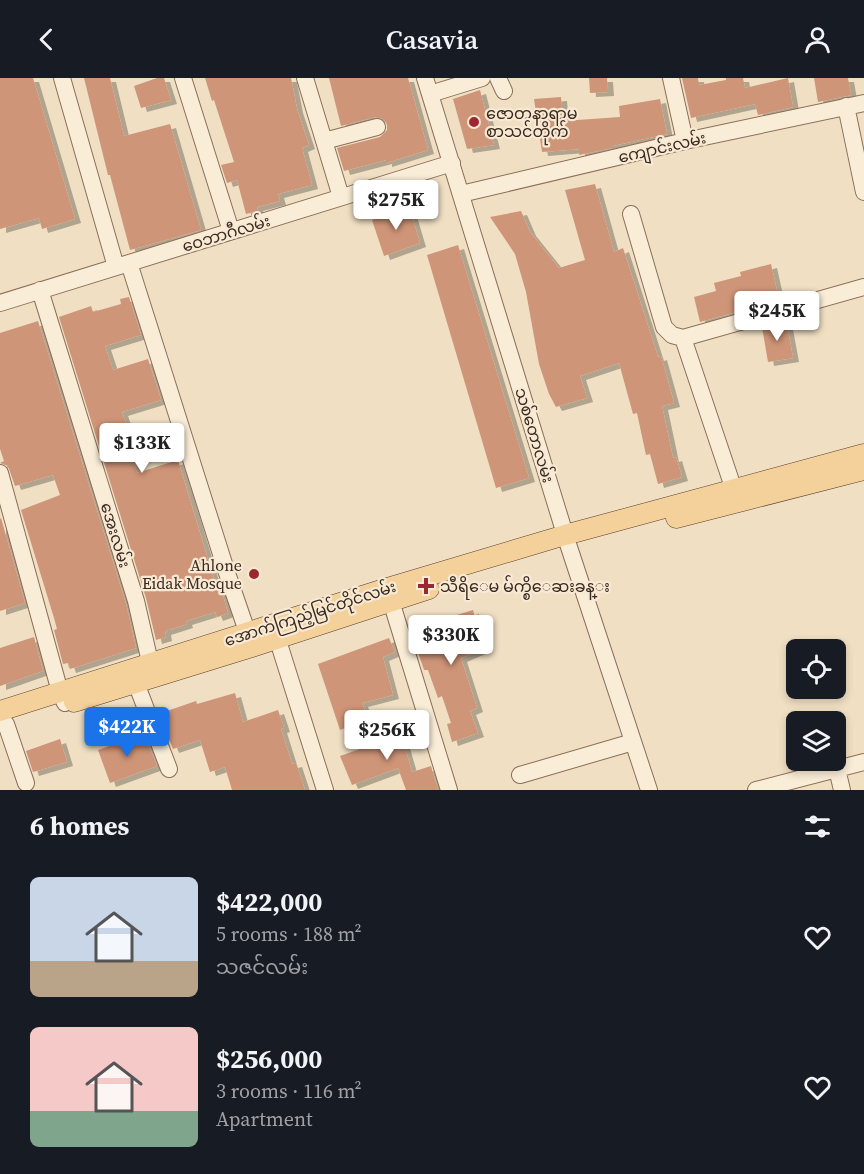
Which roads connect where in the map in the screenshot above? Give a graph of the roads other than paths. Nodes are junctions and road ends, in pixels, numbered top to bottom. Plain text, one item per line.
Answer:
1 (62, 78) edge
2 (183, 78) edge
3 (306, 78) edge
4 (483, 78) edge
5 (671, 78) edge
6 (427, 86) edge
7 (864, 103) edge
8 (846, 106) junction
9 (377, 127) dead end
10 (324, 141) junction
11 (685, 141) junction
12 (452, 163) junction
13 (864, 192) edge
14 (461, 195) junction
15 (340, 197) junction
16 (631, 214) dead end
17 (231, 231) junction
18 (123, 265) junction
19 (864, 287) edge
20 (40, 290) junction
21 (0, 303) edge
22 (683, 338) junction
23 (864, 454) edge
24 (835, 470) junction
25 (864, 470) edge
26 (0, 473) edge
27 (736, 497) junction
28 (567, 540) junction
29 (388, 595) junction
30 (275, 631) junction
31 (250, 640) junction
32 (147, 675) junction
33 (63, 698) junction
34 (2, 720) edge
35 (633, 742) junction
36 (864, 762) edge
37 (846, 767) edge
38 (169, 769) dead end
39 (832, 771) edge
40 (837, 771) edge
41 (520, 775) dead end
42 (26, 783) dead end
43 (791, 786) edge
44 (325, 790) edge
45 (449, 790) edge
46 (649, 790) edge
47 (756, 790) edge
48 (842, 790) edge

1 - 18 street
2 - 17 street
3 - 10 street
4 - 6 street
5 - 11 street
6 - 12 street, သစ်တောလမ်း
7 - 8 street, ကျောင်းလမ်း
8 - 11 street, ကျောင်းလမ်း
8 - 13 street
9 - 10 street
10 - 15 street
11 - 14 street, ကျောင်းလမ်း
12 - 14 street, သစ်တောလမ်း
12 - 15 street, ဝေဘာဂီလမ်း
14 - 28 street, သစ်တောလမ်း
15 - 17 street, ဝေဘာဂီလမ်း
16 - 22 street
17 - 18 street, ဝေဘာဂီလမ်း
18 - 20 street, ဝေဘာဂီလမ်း
18 - 31 street
19 - 22 street
20 - 21 street, ဝေဘာဂီလမ်း
20 - 32 street, အေးလမ်း
22 - 27 street
23 - 24 main road, အောက်ကြည့်မြင်တိုင်လမ်း
24 - 25 main road, အောက်ကြည့်မြင်တိုင်လမ်း
24 - 27 main road, အောက်ကြည့်မြင်တိုင်လမ်း
26 - 33 street
27 - 28 main road, အောက်ကြည့်မြင်တိုင်လမ်း
28 - 29 main road, အောက်ကြည့်မြင်တိုင်လမ်း
28 - 35 street, သစ်တောလမ်း
29 - 30 main road, အောက်ကြည့်မြင်တိုင်လမ်း
29 - 45 street
30 - 31 main road, အောက်ကြည့်မြင်တိုင်လမ်း
30 - 44 street
31 - 32 main road, အောက်ကြည့်မြင်တိုင်လမ်း
32 - 33 main road, အောက်ကြည့်မြင်တိုင်လမ်း
32 - 38 street, အေးလမ်း
33 - 34 main road, အောက်ကြည့်မြင်တိုင်လမ်း
34 - 42 street
35 - 41 street
35 - 46 street, သစ်တောလမ်း
36 - 37 street
39 - 43 street
40 - 48 street
43 - 47 street

